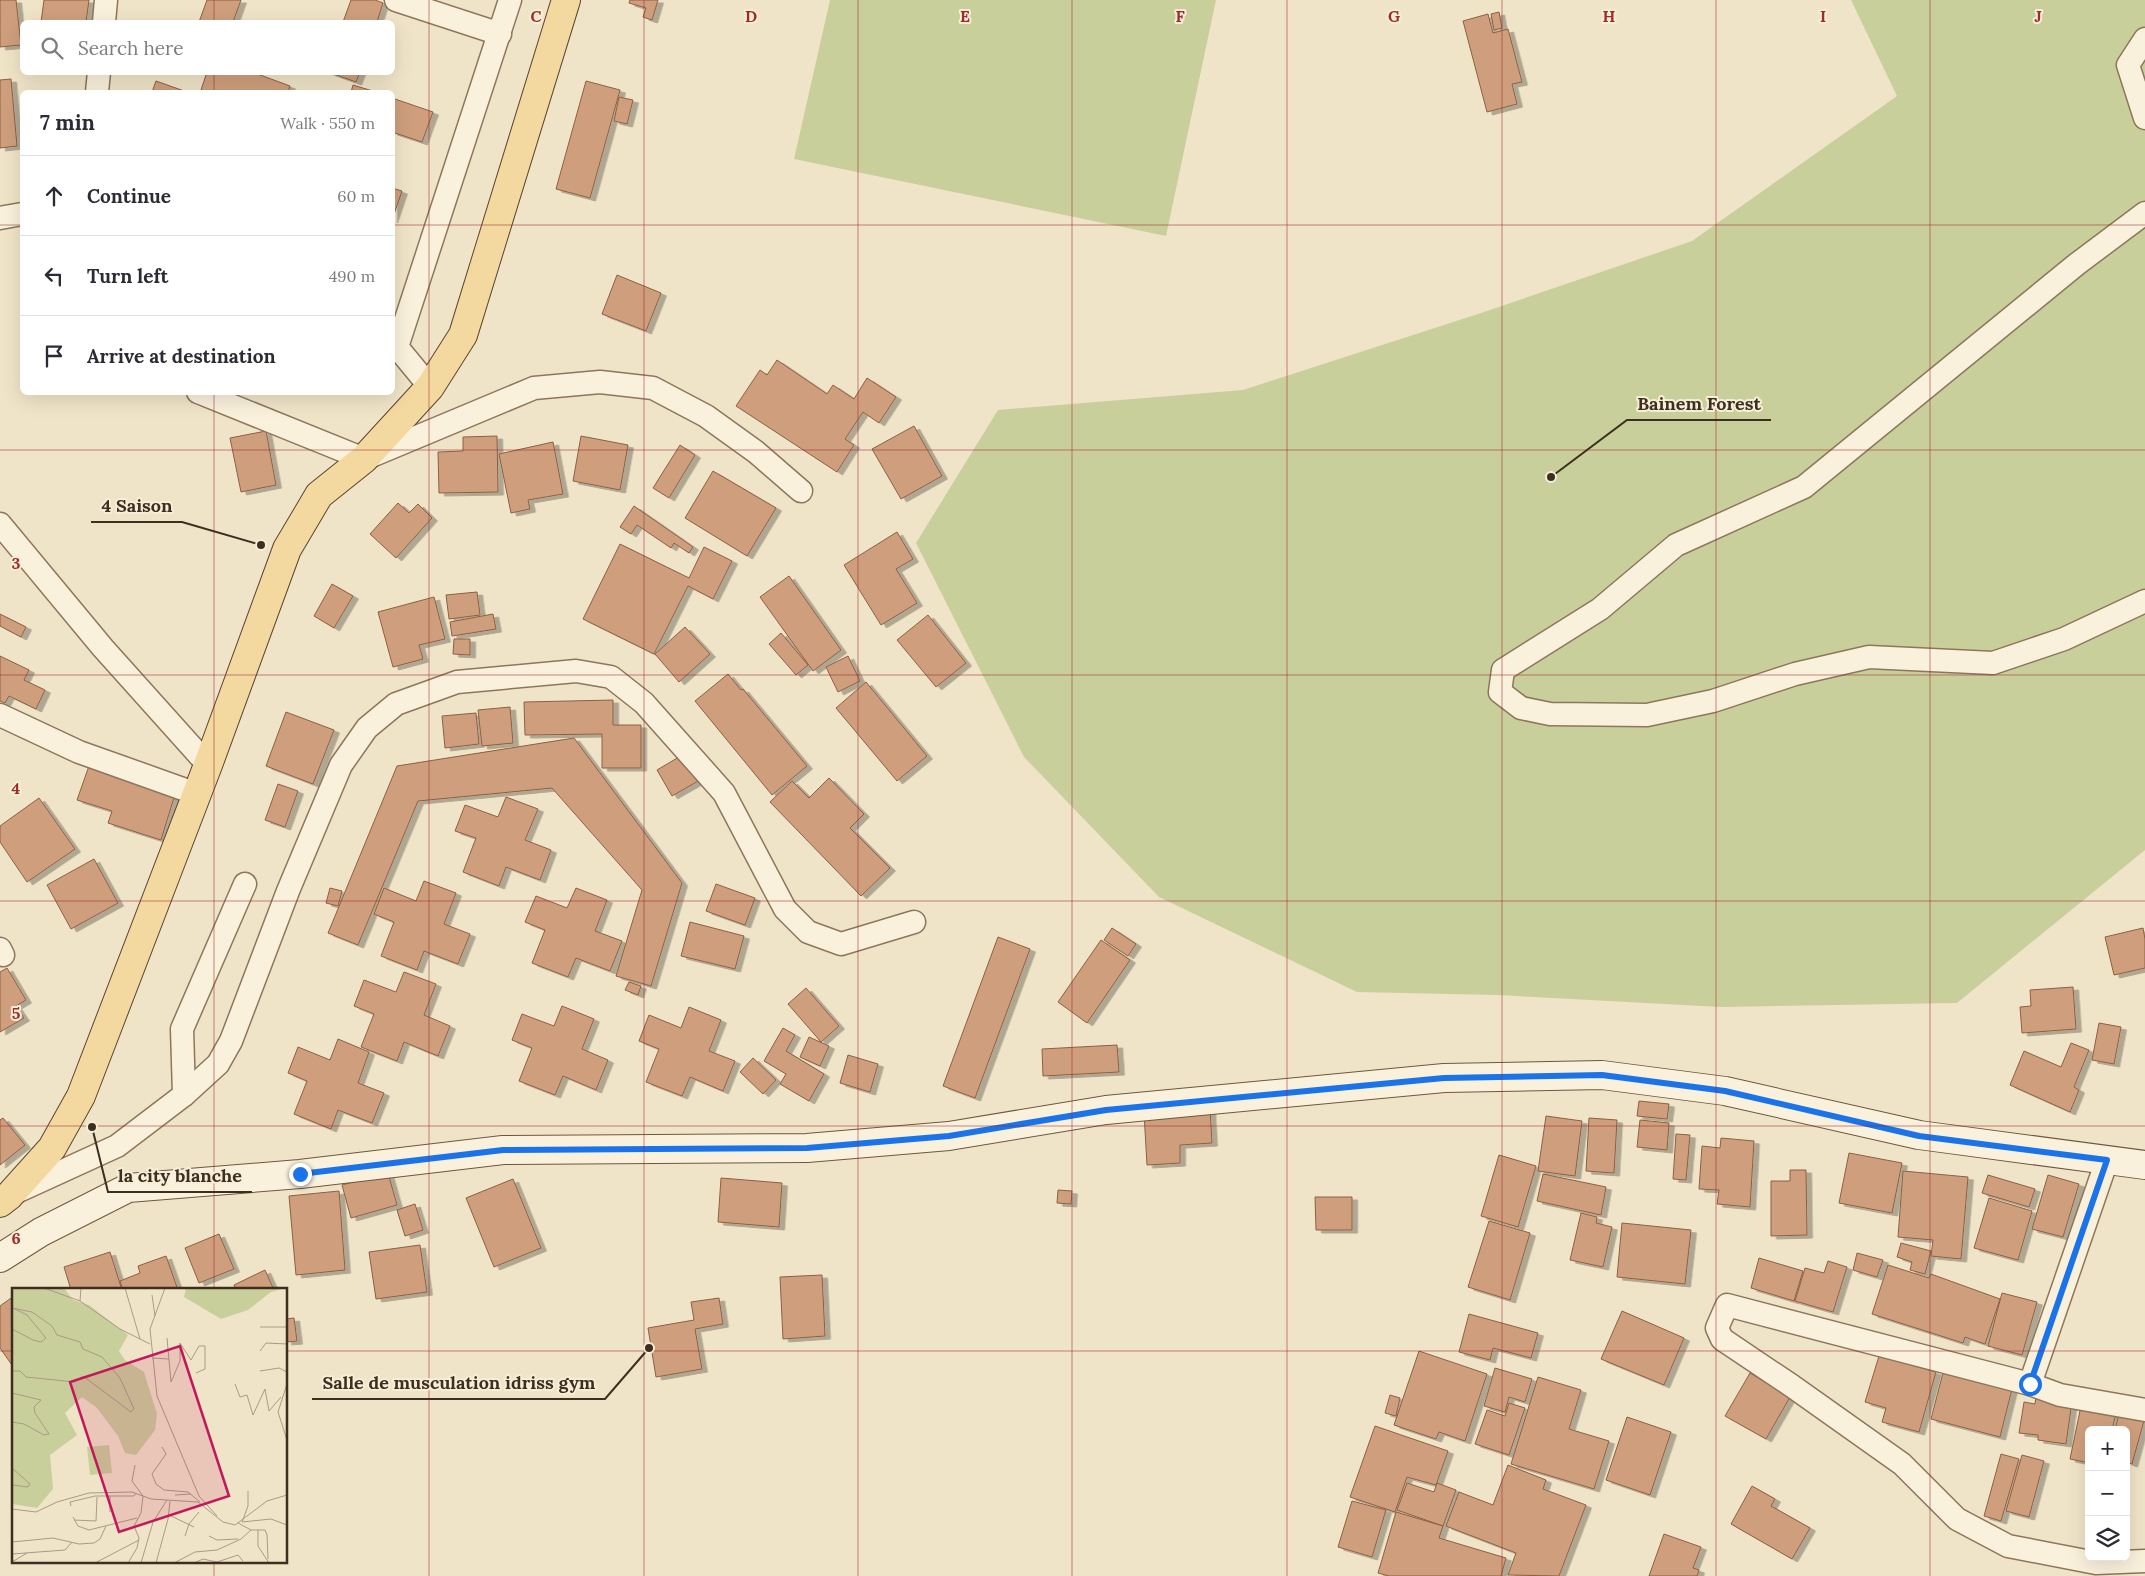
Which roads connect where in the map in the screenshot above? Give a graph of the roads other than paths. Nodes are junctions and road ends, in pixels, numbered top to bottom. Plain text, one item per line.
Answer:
1 (106, 0) edge
2 (396, 0) edge
3 (510, 0) edge
4 (566, 0) edge
5 (104, 20) edge
6 (500, 34) junction
7 (2145, 40) edge
8 (99, 75) edge
9 (97, 90) edge
10 (2145, 118) edge
11 (2145, 213) edge
12 (430, 387) junction
13 (205, 395) edge
14 (364, 459) junction
15 (800, 491) dead end
16 (0, 524) edge
17 (2145, 602) edge
18 (2, 719) edge
19 (208, 765) junction
20 (197, 794) junction
21 (244, 884) dead end
22 (914, 922) dead end
23 (184, 1096) junction
24 (2107, 1160) junction
25 (2145, 1165) edge
26 (5, 1199) edge
27 (0, 1258) edge
28 (2030, 1384) junction
29 (2145, 1410) edge
30 (2145, 1561) edge

1 - 5 street
2 - 6 street
3 - 6 street
4 - 12 main road
6 - 12 street
7 - 10 street
8 - 9 street
11 - 17 street
12 - 14 main road
13 - 14 street
14 - 15 street
14 - 19 main road
16 - 19 street
18 - 20 street
19 - 20 main road
20 - 26 main road
21 - 23 street
22 - 23 street
23 - 26 street
24 - 25 street
24 - 27 street
24 - 28 street
28 - 29 street
28 - 30 street

